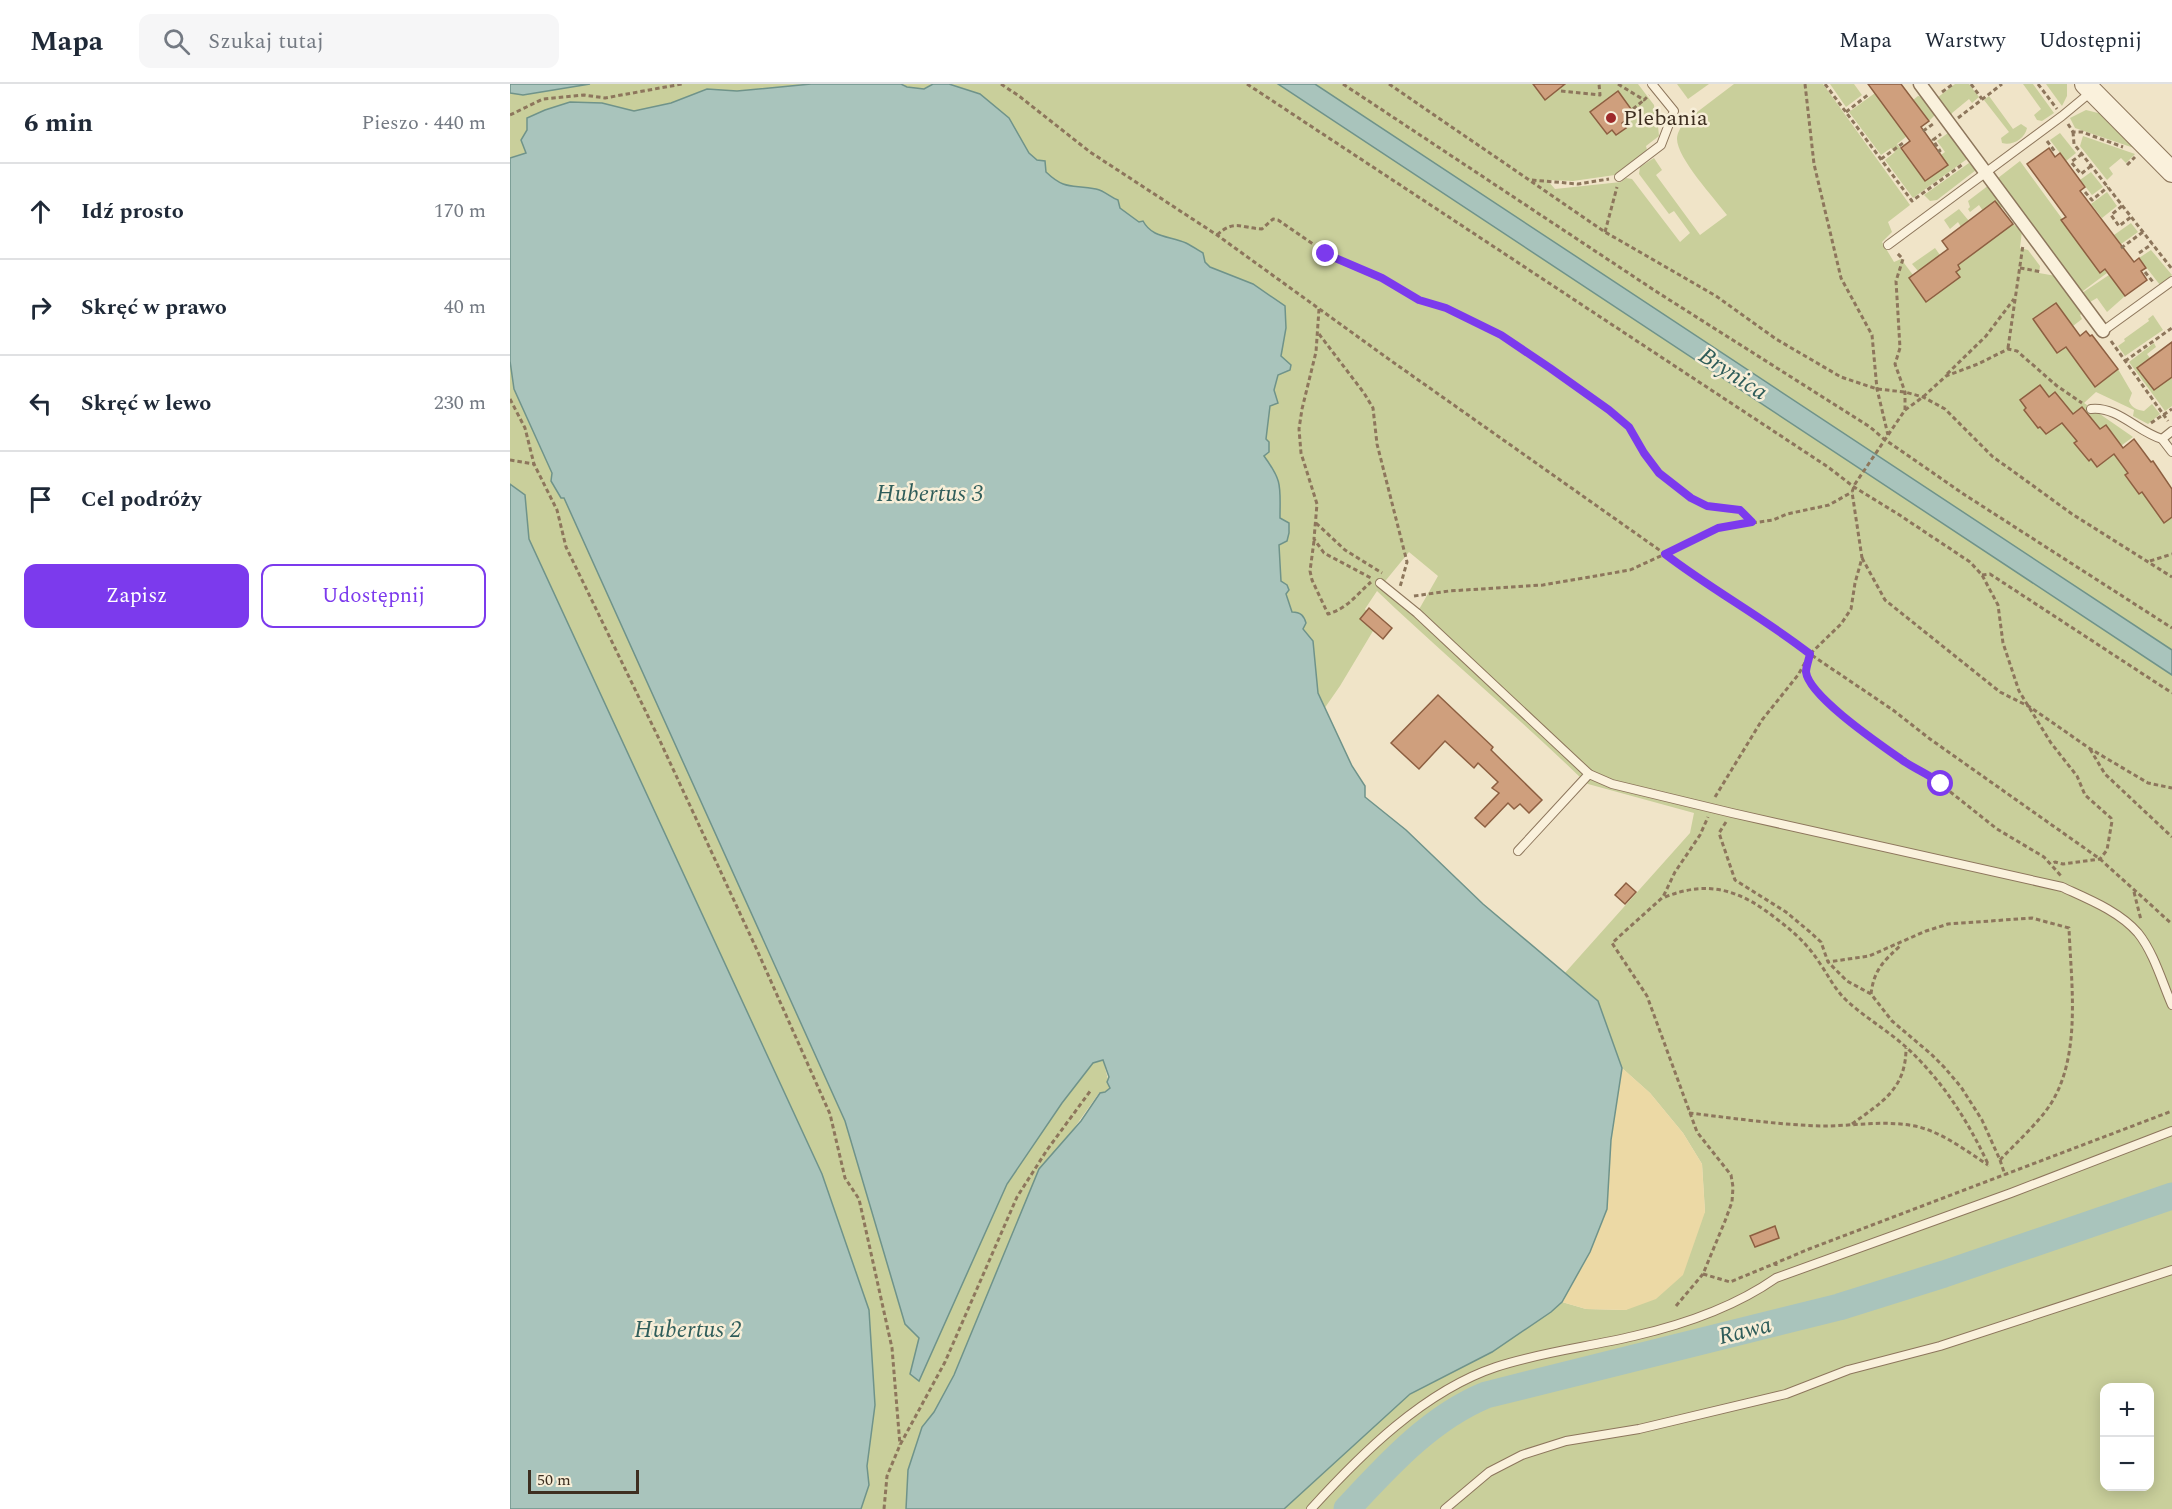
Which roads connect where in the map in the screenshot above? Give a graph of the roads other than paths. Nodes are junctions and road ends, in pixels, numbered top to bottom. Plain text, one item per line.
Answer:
1 (1920, 84) edge
2 (1654, 86) edge
3 (2089, 88) edge
4 (1986, 172) junction
5 (2172, 172) edge
6 (1619, 177) road end
7 (1888, 245) road end
8 (2172, 281) edge
9 (2103, 331) joint
10 (2091, 409) road end
11 (2172, 429) edge
12 (2162, 439) junction
13 (2172, 452) edge
14 (1380, 583) dead end
15 (1589, 774) junction
16 (1518, 851) dead end
17 (2172, 1005) edge
18 (2172, 1131) edge
19 (2172, 1270) edge
20 (1311, 1509) edge
21 (1445, 1509) edge

1 - 4 street
2 - 6 lane
3 - 4 lane
3 - 5 street
4 - 7 lane
4 - 9 street
8 - 9 lane
10 - 12 lane
11 - 12 lane
12 - 13 lane
14 - 15 lane
15 - 16 lane
15 - 17 lane
18 - 20 lane
19 - 21 lane

